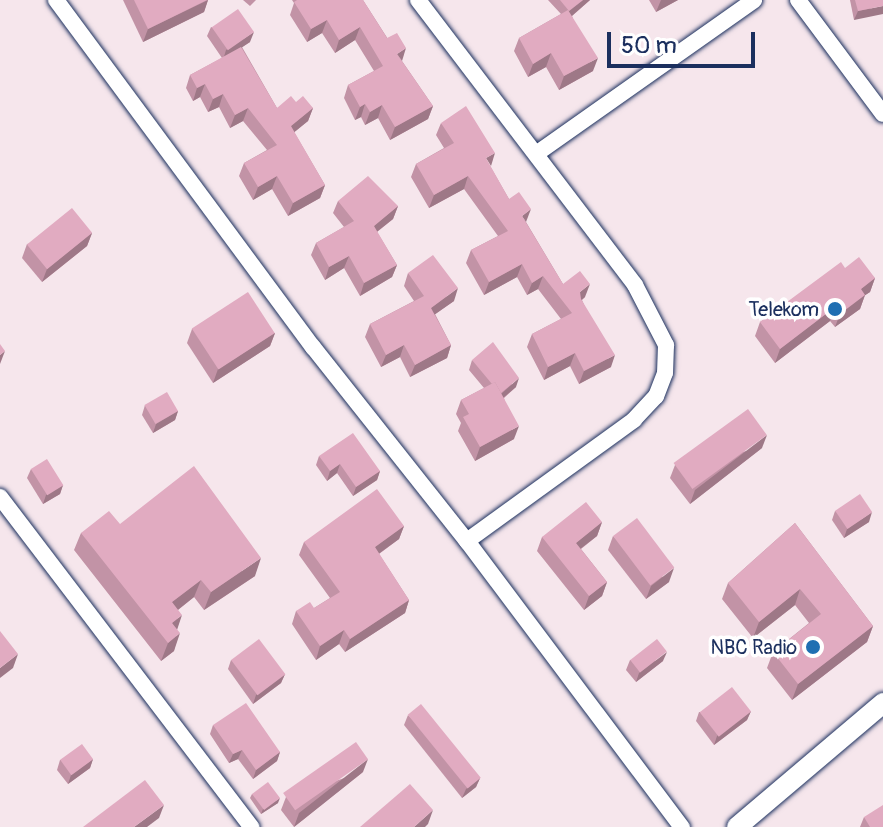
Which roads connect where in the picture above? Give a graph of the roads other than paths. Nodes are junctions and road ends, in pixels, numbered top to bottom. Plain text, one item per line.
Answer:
1 (56, 0) edge
2 (418, 0) edge
3 (754, 0) edge
4 (798, 0) edge
5 (883, 114) edge
6 (536, 154) junction
7 (0, 497) edge
8 (467, 541) junction
9 (883, 703) edge
10 (251, 827) edge
11 (682, 827) edge
12 (737, 827) edge

1 - 8 street
2 - 6 street
3 - 6 street
4 - 5 street
6 - 8 street
7 - 10 street
8 - 11 street
9 - 12 street

